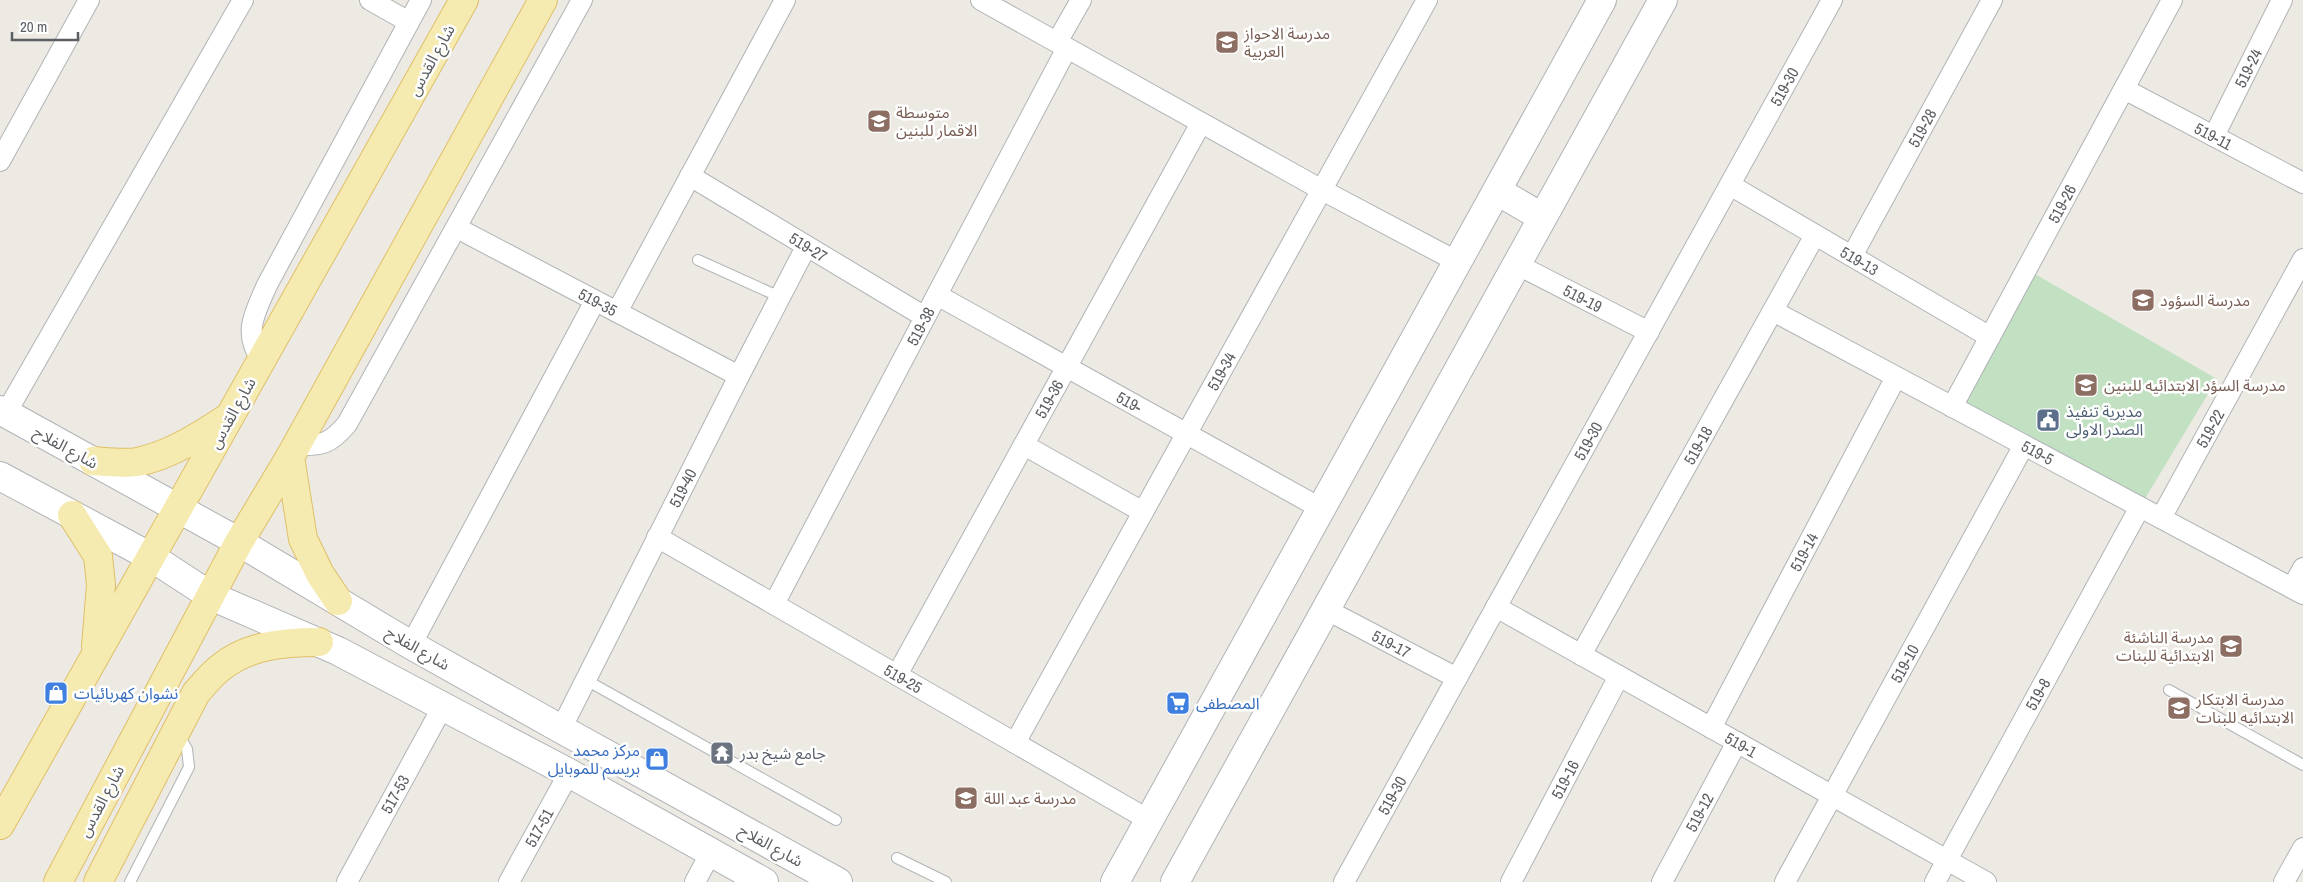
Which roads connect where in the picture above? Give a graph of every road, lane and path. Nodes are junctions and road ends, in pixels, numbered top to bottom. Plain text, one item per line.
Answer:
1 (89, 0) edge
2 (243, 0) edge
3 (370, 0) edge
4 (421, 0) edge
5 (464, 0) edge
6 (542, 0) edge
7 (582, 0) edge
8 (785, 0) edge
9 (981, 0) edge
10 (1081, 0) edge
11 (1427, 0) edge
12 (1602, 0) edge
13 (1663, 0) edge
14 (1992, 0) edge
15 (2172, 0) edge
16 (2282, 0) edge
17 (1824, 3) edge
18 (409, 22) junction
19 (1062, 45) junction
20 (2124, 89) junction
21 (1201, 123) junction
22 (2214, 136) junction
23 (0, 161) edge
24 (690, 176) junction
25 (2303, 183) edge
26 (1730, 185) junction
27 (1322, 190) junction
28 (1497, 191) junction
29 (1542, 217) junction
30 (456, 228) junction
31 (1815, 235) junction
32 (806, 247) junction
33 (1852, 256) junction
34 (698, 260) dead end
35 (1458, 262) junction
36 (2302, 262) edge
37 (1516, 264) junction
38 (937, 295) junction
39 (780, 297) junction
40 (595, 301) junction
41 (1772, 311) junction
42 (617, 312) junction
43 (926, 317) junction
44 (1649, 332) junction
45 (1990, 337) junction
46 (262, 360) junction
47 (1066, 367) junction
48 (739, 376) junction
49 (1896, 377) junction
50 (1952, 407) junction
51 (3, 412) edge
52 (231, 416) junction
53 (1186, 434) junction
54 (1024, 444) junction
55 (2024, 445) junction
56 (293, 451) junction
57 (93, 462) junction
58 (0, 476) edge
59 (2140, 507) junction
60 (178, 509) junction
61 (1322, 509) junction
62 (1143, 512) junction
63 (72, 515) junction
64 (2161, 518) junction
65 (657, 537) junction
66 (239, 542) junction
67 (151, 557) junction
68 (2303, 568) edge
69 (2298, 591) edge
70 (210, 596) junction
71 (338, 601) junction
72 (774, 604) junction
73 (1496, 608) junction
74 (1325, 609) junction
75 (319, 642) junction
76 (411, 645) junction
77 (95, 653) junction
78 (1581, 655) junction
79 (897, 675) junction
80 (1619, 676) junction
81 (1456, 678) junction
82 (586, 680) junction
83 (2169, 690) dead end
84 (443, 706) junction
85 (1711, 728) junction
86 (176, 730) junction
87 (561, 730) junction
88 (1737, 742) junction
89 (1015, 743) junction
90 (2303, 765) edge
91 (569, 773) junction
92 (1832, 796) junction
93 (836, 820) dead end
94 (1149, 820) junction
95 (0, 825) edge
96 (2303, 848) edge
97 (711, 852) junction
98 (897, 858) dead end
99 (1947, 860) junction
100 (58, 882) edge
101 (98, 882) edge
102 (130, 882) edge
103 (347, 882) edge
104 (510, 882) edge
105 (695, 882) edge
106 (764, 882) edge
107 (838, 882) edge
108 (946, 882) edge
109 (1115, 882) edge
110 (1175, 882) edge
111 (1344, 882) edge
112 (1511, 882) edge
113 (1662, 882) edge
114 (1785, 882) edge
115 (1935, 882) edge
116 (1986, 882) edge
117 (2284, 882) edge

1 - 23 street
2 - 51 street
3 - 18 street
4 - 18 street
5 - 46 main road, شارع القدس
6 - 56 main road, شارع القدس
7 - 30 street
8 - 24 street
9 - 19 street
10 - 19 street, 519-38
11 - 27 street, 519-34
12 - 28 street
13 - 29 street
14 - 33 street, 519-28
15 - 20 street, 519-26
16 - 22 street, 519-24
17 - 26 street, 519-30
18 - 46 street
19 - 21 street
19 - 38 street, 519-38
20 - 22 street, 519-11
20 - 45 street, 519-26
21 - 27 street
21 - 47 street, 519-36
22 - 25 street, 519-11
24 - 32 street, 519-27
24 - 42 street
26 - 31 street, 519-13
26 - 44 street, 519-30
27 - 35 street
27 - 53 street, 519-34
28 - 29 street
28 - 35 street
29 - 37 street
30 - 40 street, 519-35
30 - 56 street
31 - 33 street, 519-13
31 - 41 street, 519-18
32 - 39 street, 519-40
32 - 43 street, 519-27
33 - 45 street, 519-13
34 - 39 lane
35 - 61 street
36 - 64 street, 519-22
37 - 44 street, 519-19
37 - 74 street
38 - 43 street, 519-38
38 - 47 street, 519-
39 - 48 street, 519-40
40 - 42 street, 519-35
40 - 76 street
41 - 49 street, 519-5
41 - 78 street, 519-18
42 - 48 street, 519-35
43 - 72 street, 519-38
44 - 73 street, 519-30
45 - 50 street, 519-26
46 - 52 main road, شارع القدس
47 - 53 street, 519-
47 - 54 street, 519-36
48 - 65 street, 519-40
49 - 50 street, 519-5
49 - 85 street, 519-14
50 - 55 street, 519-5
51 - 57 street, شارع الفلاح
52 - 57 main road
52 - 60 main road, شارع القدس
53 - 61 street, 519-
53 - 62 street, 519-34
54 - 62 street
54 - 79 street, 519-36
55 - 59 street, 519-5
55 - 92 street, 519-10
56 - 66 main road, شارع القدس
56 - 71 main road
57 - 60 street, شارع الفلاح
58 - 63 street
59 - 64 street, 519-5
59 - 99 street, 519-8
60 - 66 street, شارع الفلاح
60 - 67 main road, شارع القدس
61 - 94 street
62 - 89 street, 519-34
63 - 67 street
63 - 77 main road
64 - 69 street, 519-5
65 - 72 street, 519-25
65 - 82 street, 519-40
66 - 70 main road, شارع القدس
66 - 71 street, شارع الفلاح
67 - 70 street
67 - 77 main road, شارع القدس
68 - 69 street
70 - 75 street
70 - 100 main road, شارع القدس
71 - 76 street, شارع الفلاح
72 - 79 street, 519-25
73 - 78 street, 519-1
73 - 81 street, 519-30
74 - 81 street, 519-17
74 - 110 street
75 - 84 street
75 - 86 main road
76 - 87 street, شارع الفلاح
77 - 95 main road, شارع القدس
78 - 80 street, 519-1
79 - 89 street, 519-25
80 - 85 street, 519-1
80 - 112 street, 519-16
81 - 111 street, 519-30
82 - 87 street, 519-40
82 - 93 lane
83 - 90 lane
84 - 91 street
84 - 103 street, 517-53
85 - 88 street, 519-1
86 - 101 main road
86 - 102 lane
87 - 107 street, شارع الفلاح
88 - 92 street, 519-1
88 - 113 street, 519-12
89 - 94 street, 519-25
91 - 97 street
91 - 104 street, 517-51
92 - 99 street, 519-1
92 - 114 street, 519-10
94 - 109 street
96 - 117 street
97 - 105 street
97 - 106 street
98 - 108 lane
99 - 115 street, 519-8
99 - 116 street, 519-1

